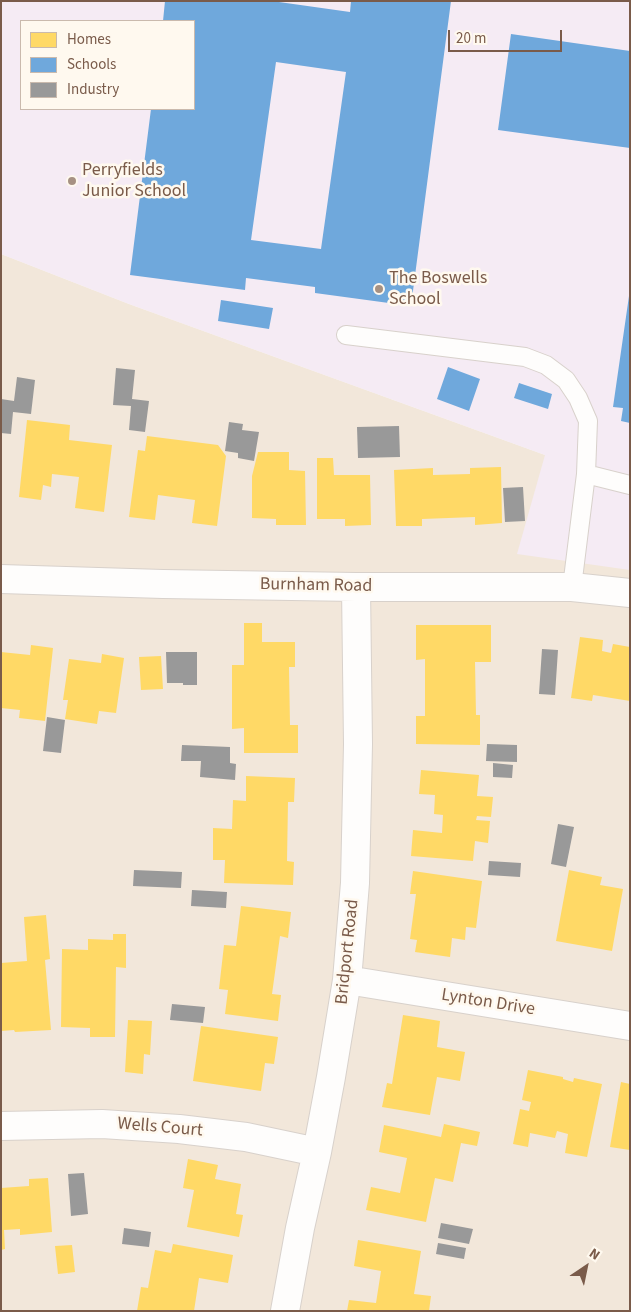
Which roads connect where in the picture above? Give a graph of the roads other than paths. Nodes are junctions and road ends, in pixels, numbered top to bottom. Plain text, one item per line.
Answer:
1 (346, 336) dead end
2 (586, 474) junction
3 (630, 485) edge
4 (1, 579) edge
5 (572, 586) junction
6 (356, 587) junction
7 (630, 593) edge
8 (347, 980) junction
9 (630, 1026) edge
10 (1, 1126) edge
11 (317, 1152) junction
12 (285, 1311) edge

1 - 2 lane
2 - 3 lane
2 - 5 lane
4 - 6 street, Burnham Road
5 - 6 street, Burnham Road
5 - 7 street, Burnham Road
6 - 8 street, Bridport Road
8 - 9 street, Lynton Drive
8 - 11 street, Bridport Road
10 - 11 street, Wells Court
11 - 12 street, Bridport Road

